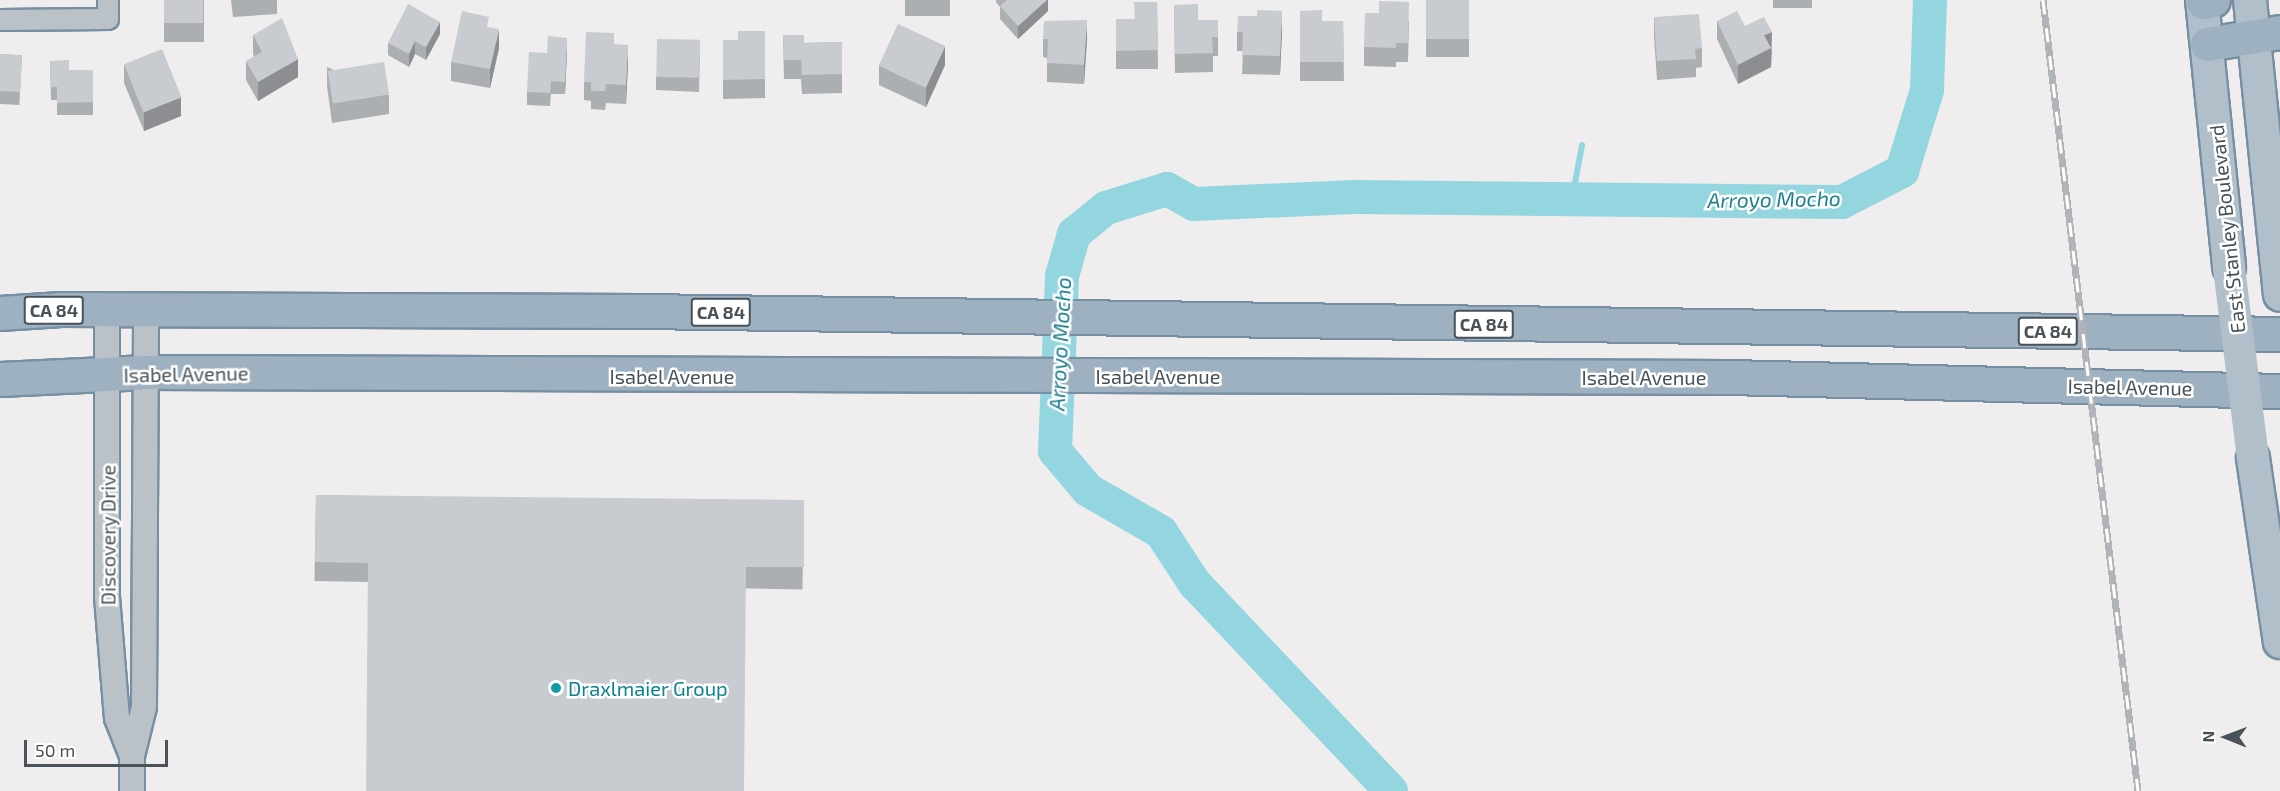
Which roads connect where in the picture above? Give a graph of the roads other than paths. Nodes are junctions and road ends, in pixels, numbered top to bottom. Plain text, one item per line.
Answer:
1 (108, 0) edge
2 (2250, 0) edge
3 (2206, 1) edge
4 (0, 20) edge
5 (2267, 34) edge
6 (2207, 44) junction
7 (2278, 281) edge
8 (146, 310) junction
9 (107, 311) junction
10 (0, 313) edge
11 (2280, 334) edge
12 (147, 372) junction
13 (107, 376) junction
14 (0, 379) edge
15 (2280, 391) edge
16 (2280, 642) edge
17 (132, 756) junction
18 (132, 791) edge

1 - 4 street
2 - 5 main road
3 - 6 main road, East Stanley Boulevard
5 - 6 highway
5 - 7 main road
6 - 16 main road, East Stanley Boulevard, bridge
8 - 9 highway, CA 84
8 - 11 highway, CA 84
8 - 12 street, Discovery Drive
9 - 10 highway, CA 84
9 - 13 street, Discovery Drive
12 - 13 highway, Isabel Avenue
12 - 15 highway, Isabel Avenue
12 - 17 street, Discovery Drive
13 - 14 highway, Isabel Avenue
13 - 17 street, Discovery Drive
17 - 18 street, Discovery Drive

